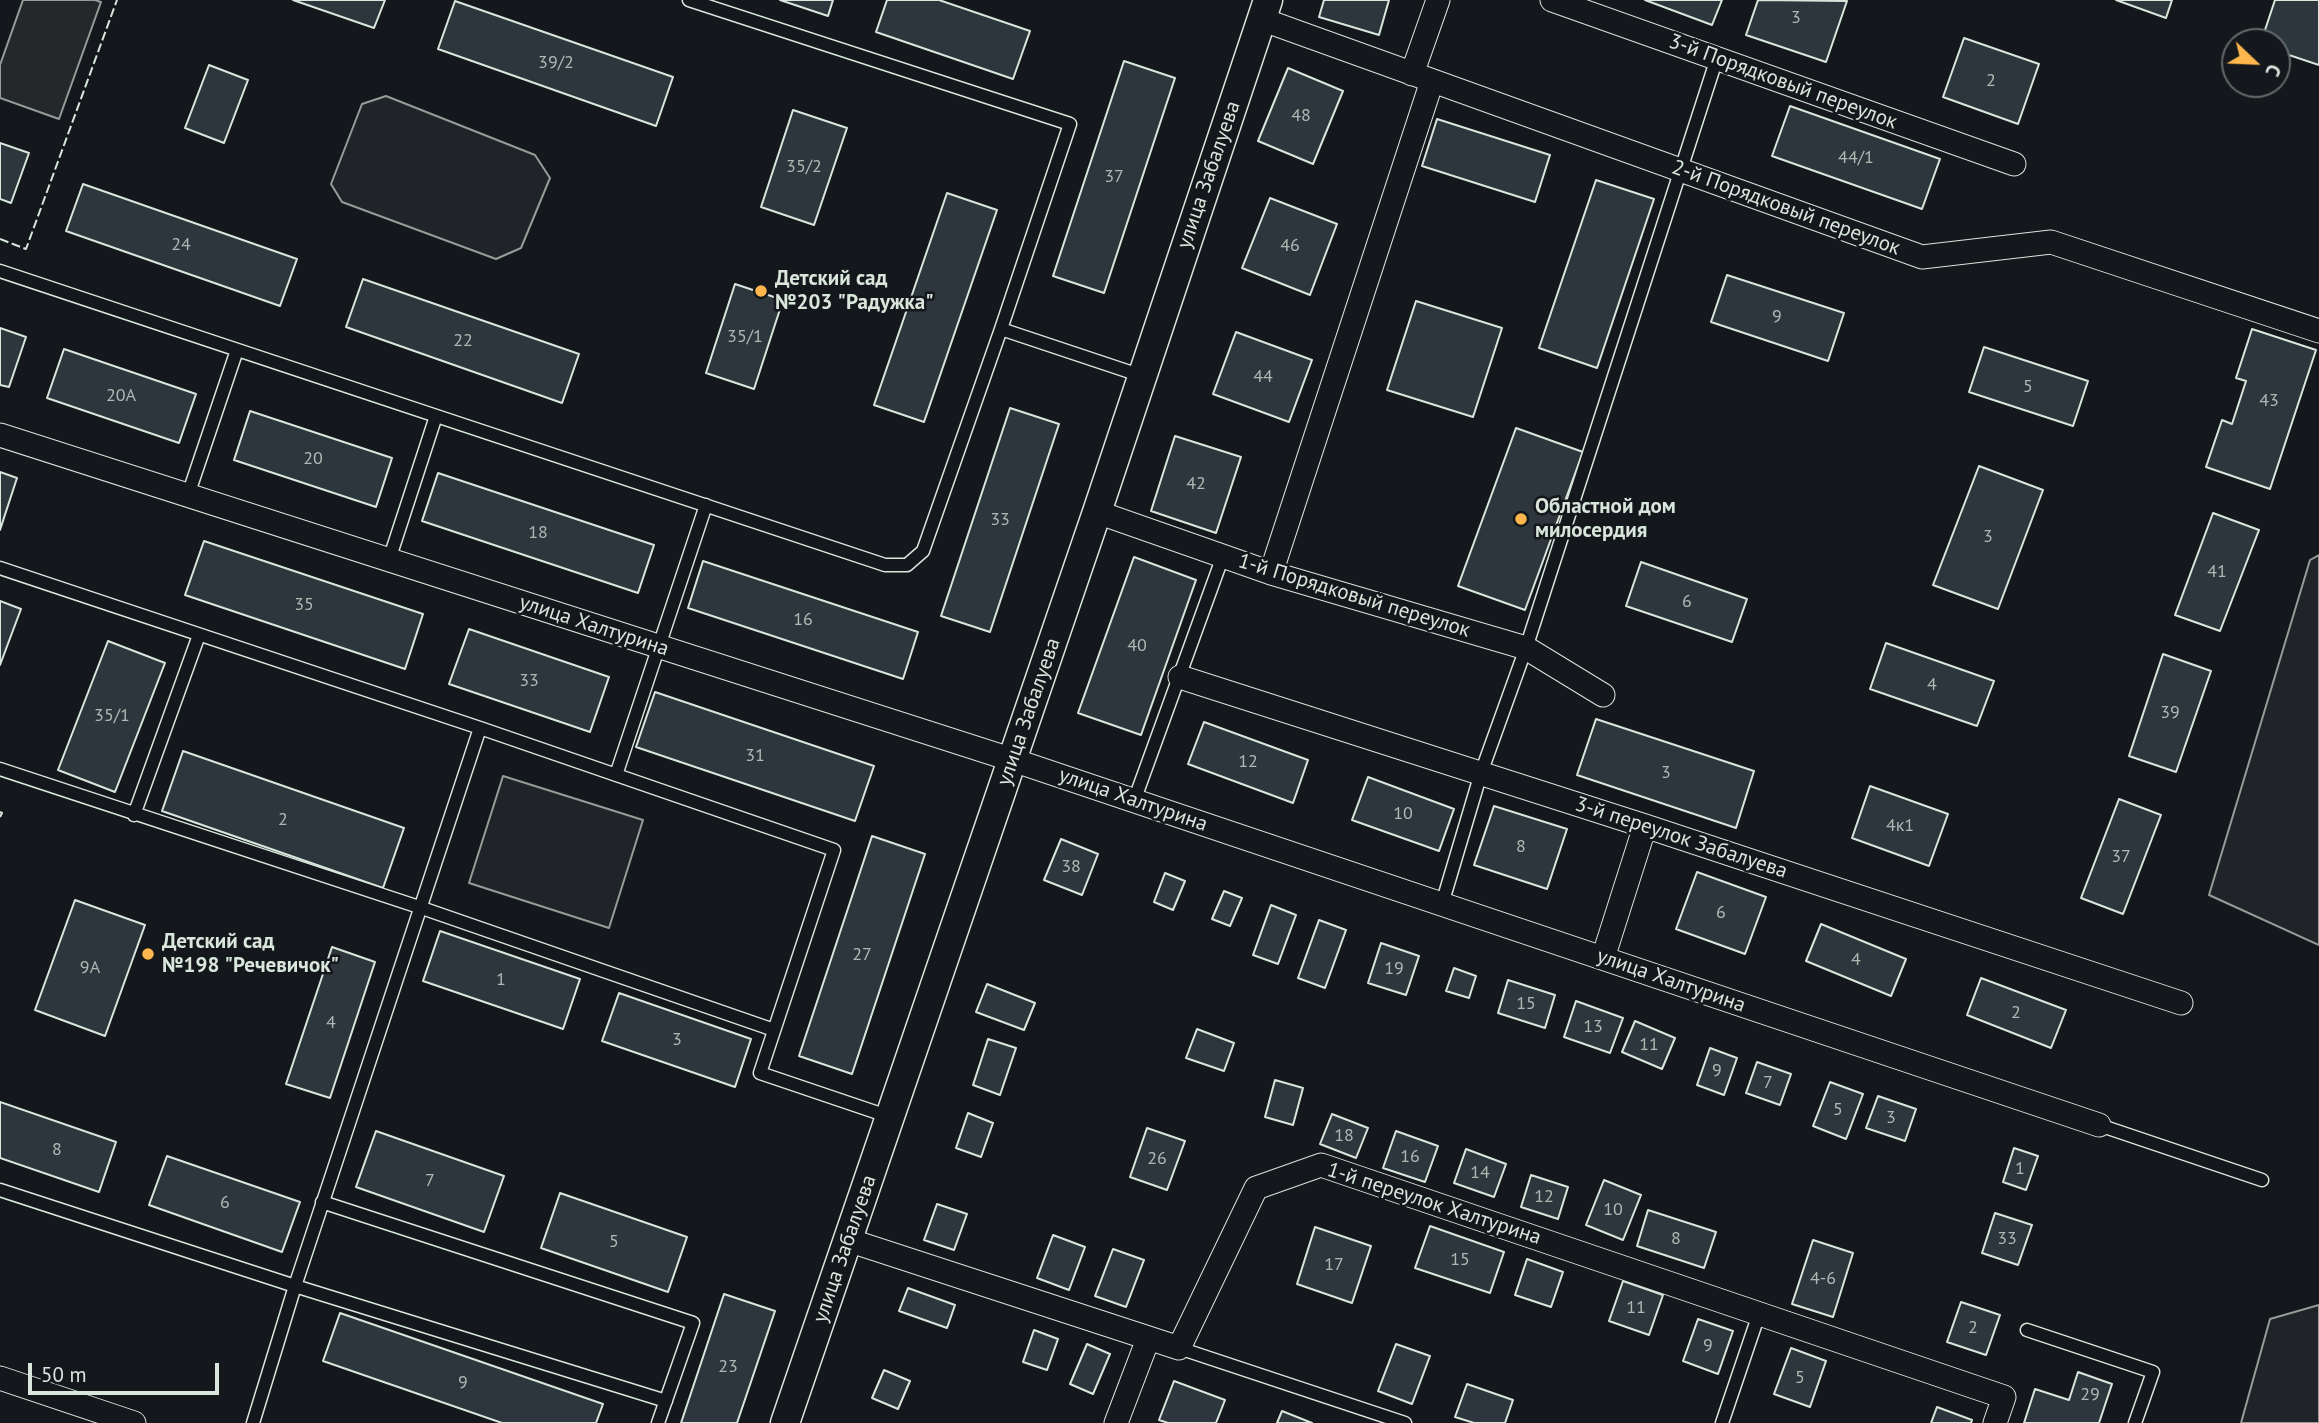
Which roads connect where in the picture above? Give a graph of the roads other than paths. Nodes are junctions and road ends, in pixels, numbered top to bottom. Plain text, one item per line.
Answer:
1 (689, 0) edge
2 (1438, 0) edge
3 (1552, 0) edge
4 (1264, 10) edge
5 (1717, 58) junction
6 (1422, 77) junction
7 (2014, 164) dead end
8 (1682, 171) junction
9 (0, 271) edge
10 (1001, 329) junction
11 (2319, 331) edge
12 (237, 350) junction
13 (1142, 376) junction
14 (436, 416) junction
15 (0, 435) edge
16 (188, 495) junction
17 (706, 505) junction
18 (1097, 512) junction
19 (1223, 556) junction
20 (388, 560) junction
21 (0, 568) edge
22 (1271, 573) junction
23 (199, 635) junction
24 (659, 646) junction
25 (1526, 648) junction
26 (1180, 677) junction
27 (1603, 695) dead end
28 (480, 728) junction
29 (1013, 760) junction
30 (0, 769) edge
31 (1481, 773) junction
32 (616, 775) junction
33 (1134, 801) junction
34 (134, 815) junction
35 (1645, 826) junction
36 (1442, 904) junction
37 (419, 907) junction
38 (1603, 958) junction
39 (2182, 1003) dead end
40 (774, 1030) junction
41 (890, 1117) junction
42 (2099, 1125) joint
43 (2262, 1180) dead end
44 (0, 1190) edge
45 (322, 1202) junction
46 (848, 1240) junction
47 (295, 1286) junction
48 (1759, 1314) junction
49 (2027, 1330) dead end
50 (1148, 1339) junction
51 (1179, 1348) junction
52 (0, 1378) edge
53 (666, 1401) junction
54 (134, 1423) edge
55 (253, 1423) edge
56 (659, 1423) edge
57 (785, 1423) edge
58 (1116, 1423) edge
59 (1405, 1423) edge
60 (1722, 1423) edge
61 (1995, 1423) edge
62 (2135, 1423) edge

1 - 10 lane
2 - 6 street
3 - 5 street, 3-й Порядковый переулок
4 - 6 street, 2-й Порядковый переулок
4 - 13 street, улица Забалуева
5 - 7 street, 3-й Порядковый переулок
5 - 8 lane
6 - 8 street, 2-й Порядковый переулок
6 - 22 street
8 - 11 street, 2-й Порядковый переулок
8 - 25 lane
9 - 12 lane
10 - 13 lane
10 - 17 lane
12 - 14 lane
12 - 16 lane
13 - 18 street, улица Забалуева
14 - 17 lane
14 - 20 lane
15 - 16 street, улица Халтурина
16 - 20 street, улица Халтурина
17 - 24 lane
18 - 19 street, 1-й Порядковый переулок
18 - 29 street, улица Забалуева
19 - 22 street, 1-й Порядковый переулок
19 - 26 lane
20 - 24 street, улица Халтурина
21 - 23 lane
22 - 25 street, 1-й Порядковый переулок
23 - 28 lane
23 - 34 lane
24 - 29 street, улица Халтурина
24 - 32 lane
25 - 27 street, 1-й Порядковый переулок
25 - 31 lane
26 - 31 street, 3-й переулок Забалуева
26 - 33 lane
28 - 32 lane
28 - 37 lane
29 - 33 street, улица Халтурина
29 - 41 street, улица Забалуева
30 - 34 lane
31 - 35 street, 3-й переулок Забалуева
31 - 36 lane
32 - 40 lane
33 - 36 street, улица Халтурина
34 - 37 lane
35 - 38 street
35 - 39 street, 3-й переулок Забалуева
36 - 38 street, улица Халтурина
37 - 40 lane
37 - 45 lane
38 - 42 street, улица Халтурина
40 - 41 lane
41 - 46 street, улица Забалуева
42 - 43 lane, улица Халтурина
44 - 47 lane
45 - 47 lane
45 - 53 lane
46 - 50 street
46 - 57 street, улица Забалуева
47 - 53 lane
47 - 55 lane
48 - 51 street, 1-й переулок Халтурина
48 - 60 lane
48 - 61 street, 1-й переулок Халтурина
49 - 62 lane
50 - 51 street
50 - 58 street
51 - 59 lane
52 - 54 street
53 - 56 lane

